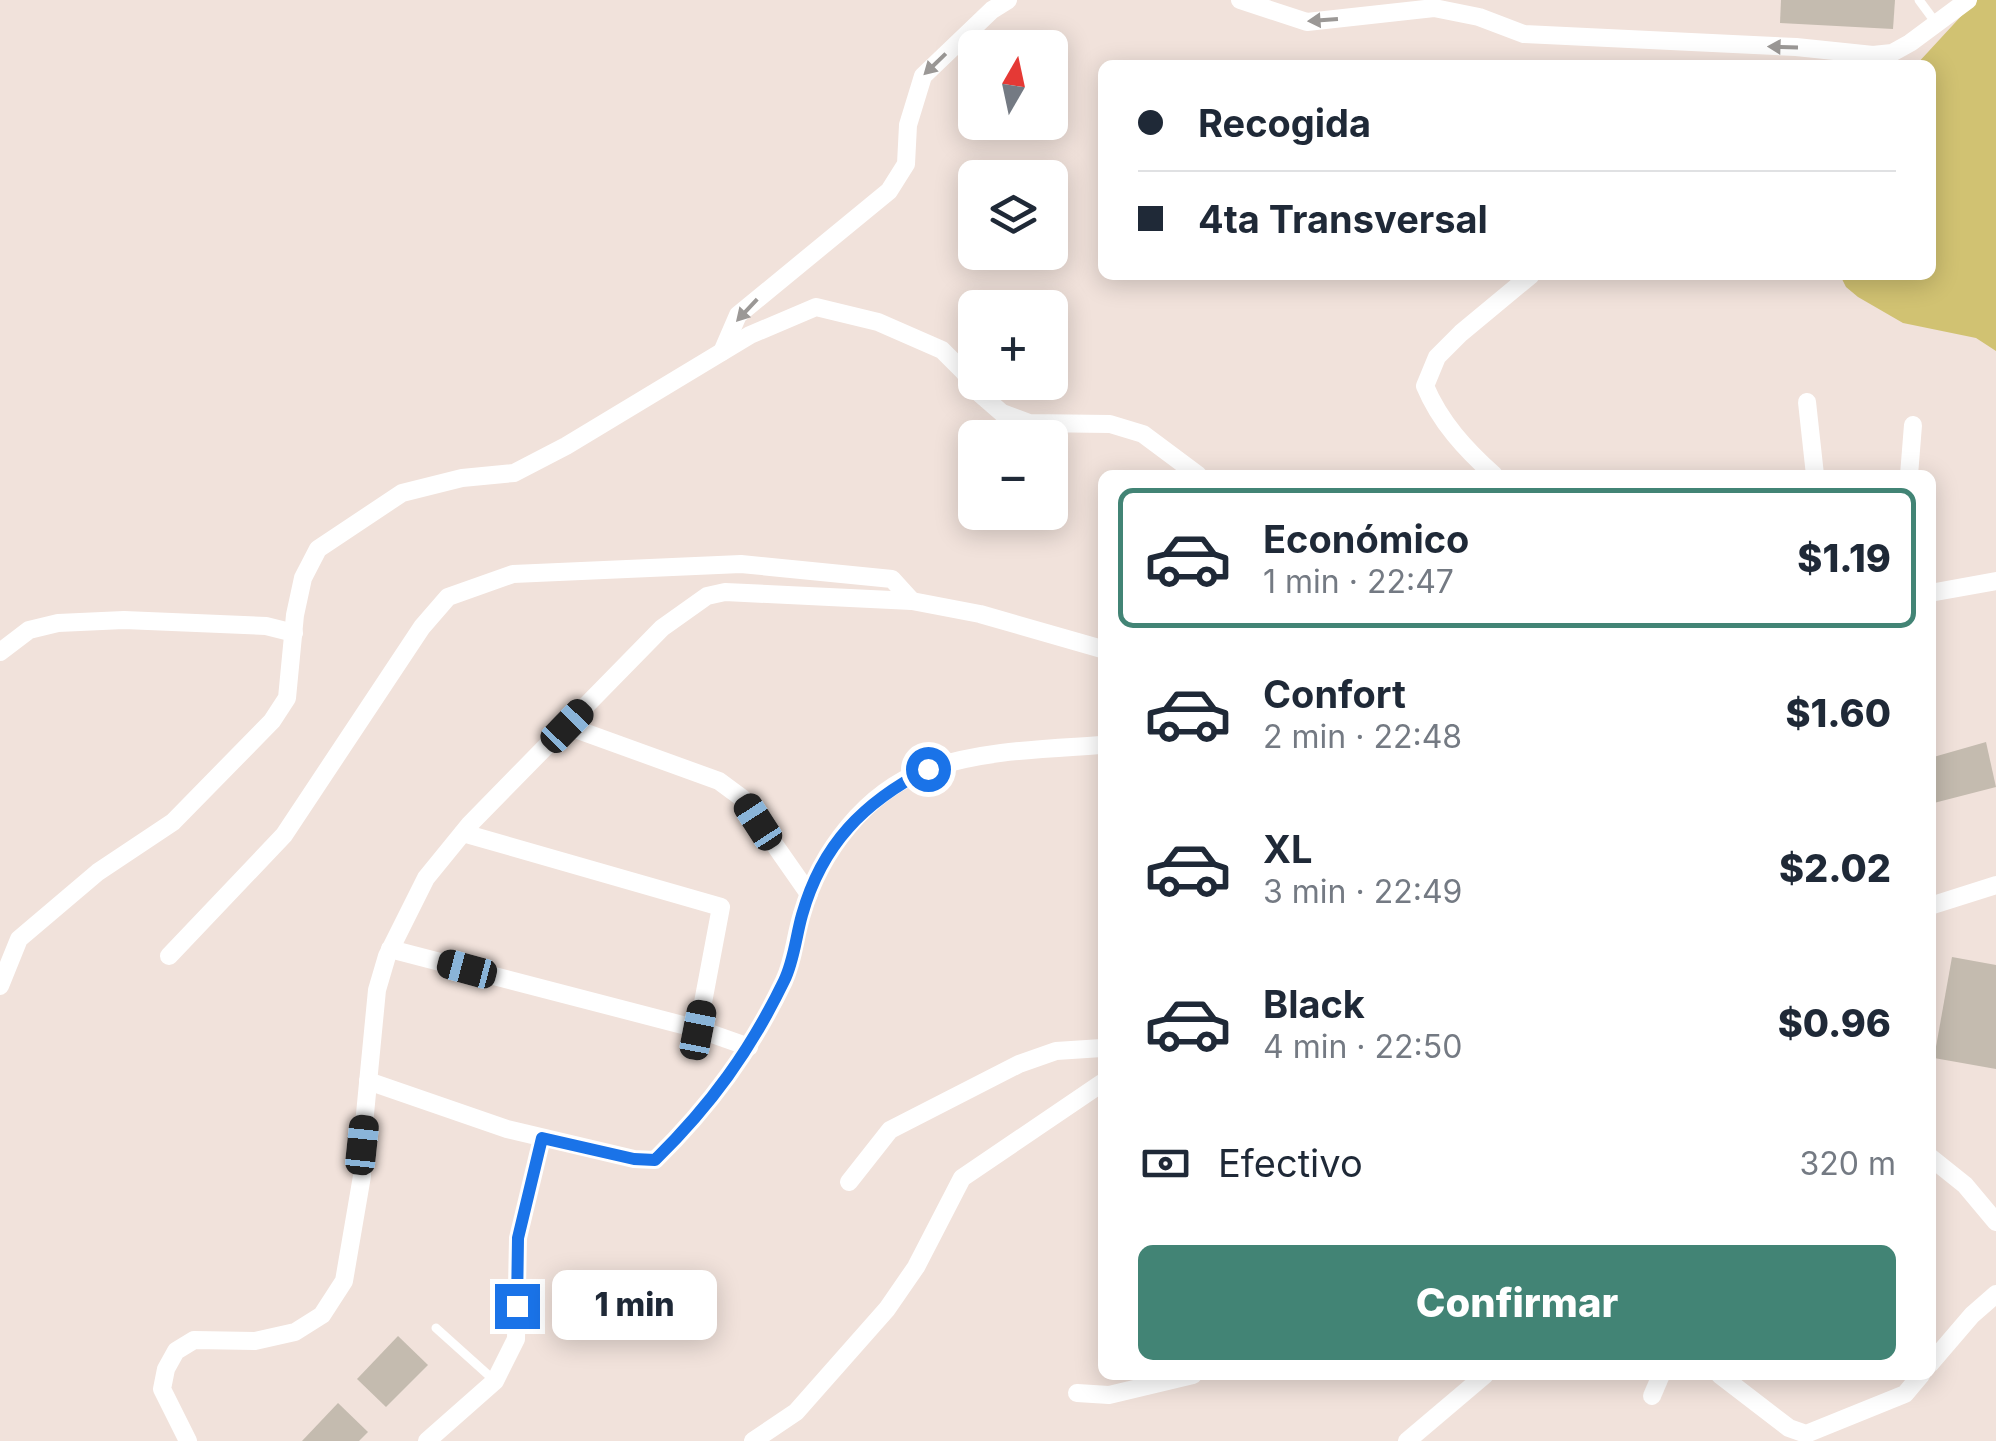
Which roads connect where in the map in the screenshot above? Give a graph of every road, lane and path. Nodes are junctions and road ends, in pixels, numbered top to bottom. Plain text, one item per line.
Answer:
1 (1008, 0) edge
2 (1240, 0) edge
3 (1918, 0) edge
4 (1968, 0) edge
5 (1937, 26) junction
6 (1525, 280) edge
7 (722, 352) junction
8 (1807, 402) dead end
9 (1914, 425) dead end
10 (1191, 470) edge
11 (1489, 470) edge
12 (1814, 470) edge
13 (1910, 470) edge
14 (1996, 581) edge
15 (1936, 592) edge
16 (912, 600) junction
17 (294, 633) junction
18 (1098, 647) edge
19 (0, 652) edge
20 (567, 726) junction
21 (1098, 745) edge
22 (463, 833) junction
23 (1996, 884) edge
24 (809, 894) junction
25 (1936, 904) edge
26 (390, 949) junction
27 (169, 956) dead end
28 (0, 986) edge
29 (698, 1030) junction
30 (749, 1048) junction
31 (1098, 1048) edge
32 (368, 1081) junction
33 (1098, 1086) edge
34 (542, 1138) junction
35 (1936, 1162) edge
36 (849, 1182) dead end
37 (1996, 1222) edge
38 (1996, 1294) edge
39 (436, 1328) dead end
40 (1936, 1357) edge
41 (1172, 1380) edge
42 (1479, 1380) edge
43 (1659, 1380) edge
44 (1727, 1380) edge
45 (1917, 1380) edge
46 (494, 1381) junction
47 (1077, 1393) dead end
48 (1652, 1396) dead end
49 (188, 1441) edge
50 (427, 1441) edge
51 (753, 1441) edge
52 (1407, 1441) edge

1 -> 7 street
5 -> 2 street
3 - 5 lane
4 - 5 street
6 - 11 street
7 - 10 street
7 - 17 street
8 - 12 street
9 - 13 street
14 - 15 street
16 - 18 street
16 - 20 street
16 - 27 street
17 - 19 street
17 - 28 street
20 - 22 street
20 - 24 street
21 - 24 street
22 - 26 street
22 - 29 street
23 - 25 street
24 - 30 street
26 - 29 street
26 - 32 street
29 - 30 street
30 - 34 street
31 - 36 street
32 - 34 street
32 - 49 street
33 - 51 street
34 - 46 street
35 - 37 street
38 - 40 street
39 - 46 lane
41 - 47 street
42 - 52 street
43 - 48 street
44 - 45 street
46 - 50 street

